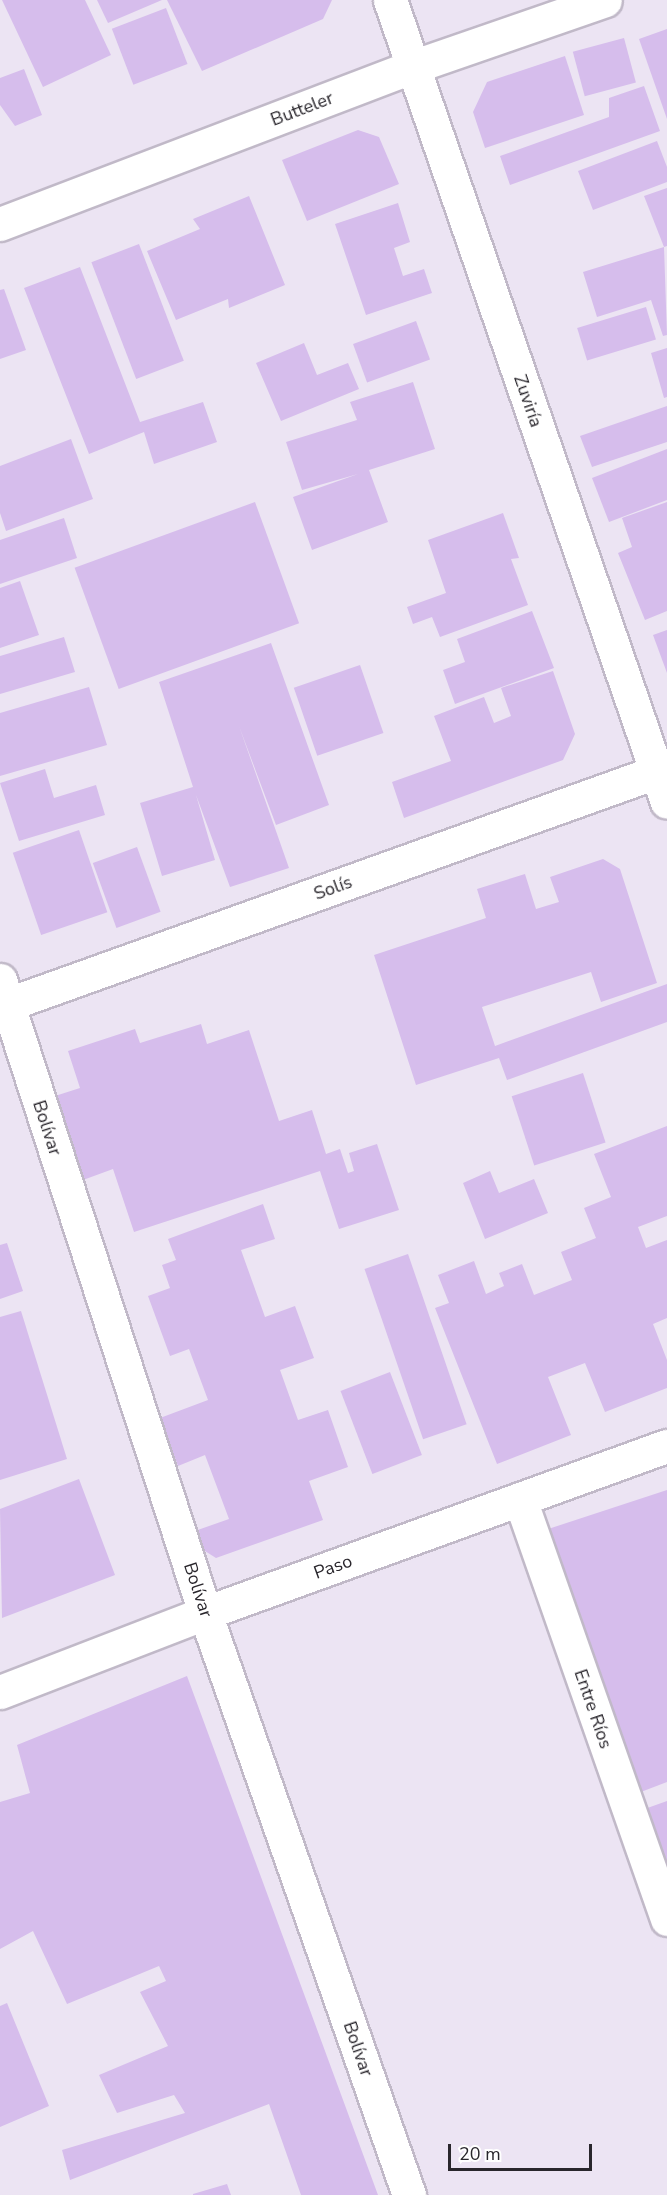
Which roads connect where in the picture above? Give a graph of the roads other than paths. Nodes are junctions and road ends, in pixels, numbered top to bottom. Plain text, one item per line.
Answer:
1 (390, 0) edge
2 (605, 0) edge
3 (412, 67) junction
4 (0, 224) edge
5 (664, 781) edge
6 (2, 997) edge
7 (667, 1446) edge
8 (520, 1499) junction
9 (205, 1613) junction
10 (0, 1692) edge
11 (667, 1919) edge
12 (409, 2195) edge

1 - 3 street, Zuviría
2 - 3 street, Butteler
3 - 4 street, Butteler
3 - 5 street, Zuviría
5 - 6 street, Solís
6 - 9 street, Bolívar
7 - 8 street, Paso
8 - 9 street, Paso
8 - 11 street, Entre Ríos
9 - 10 street, Paso
9 - 12 street, Bolívar

